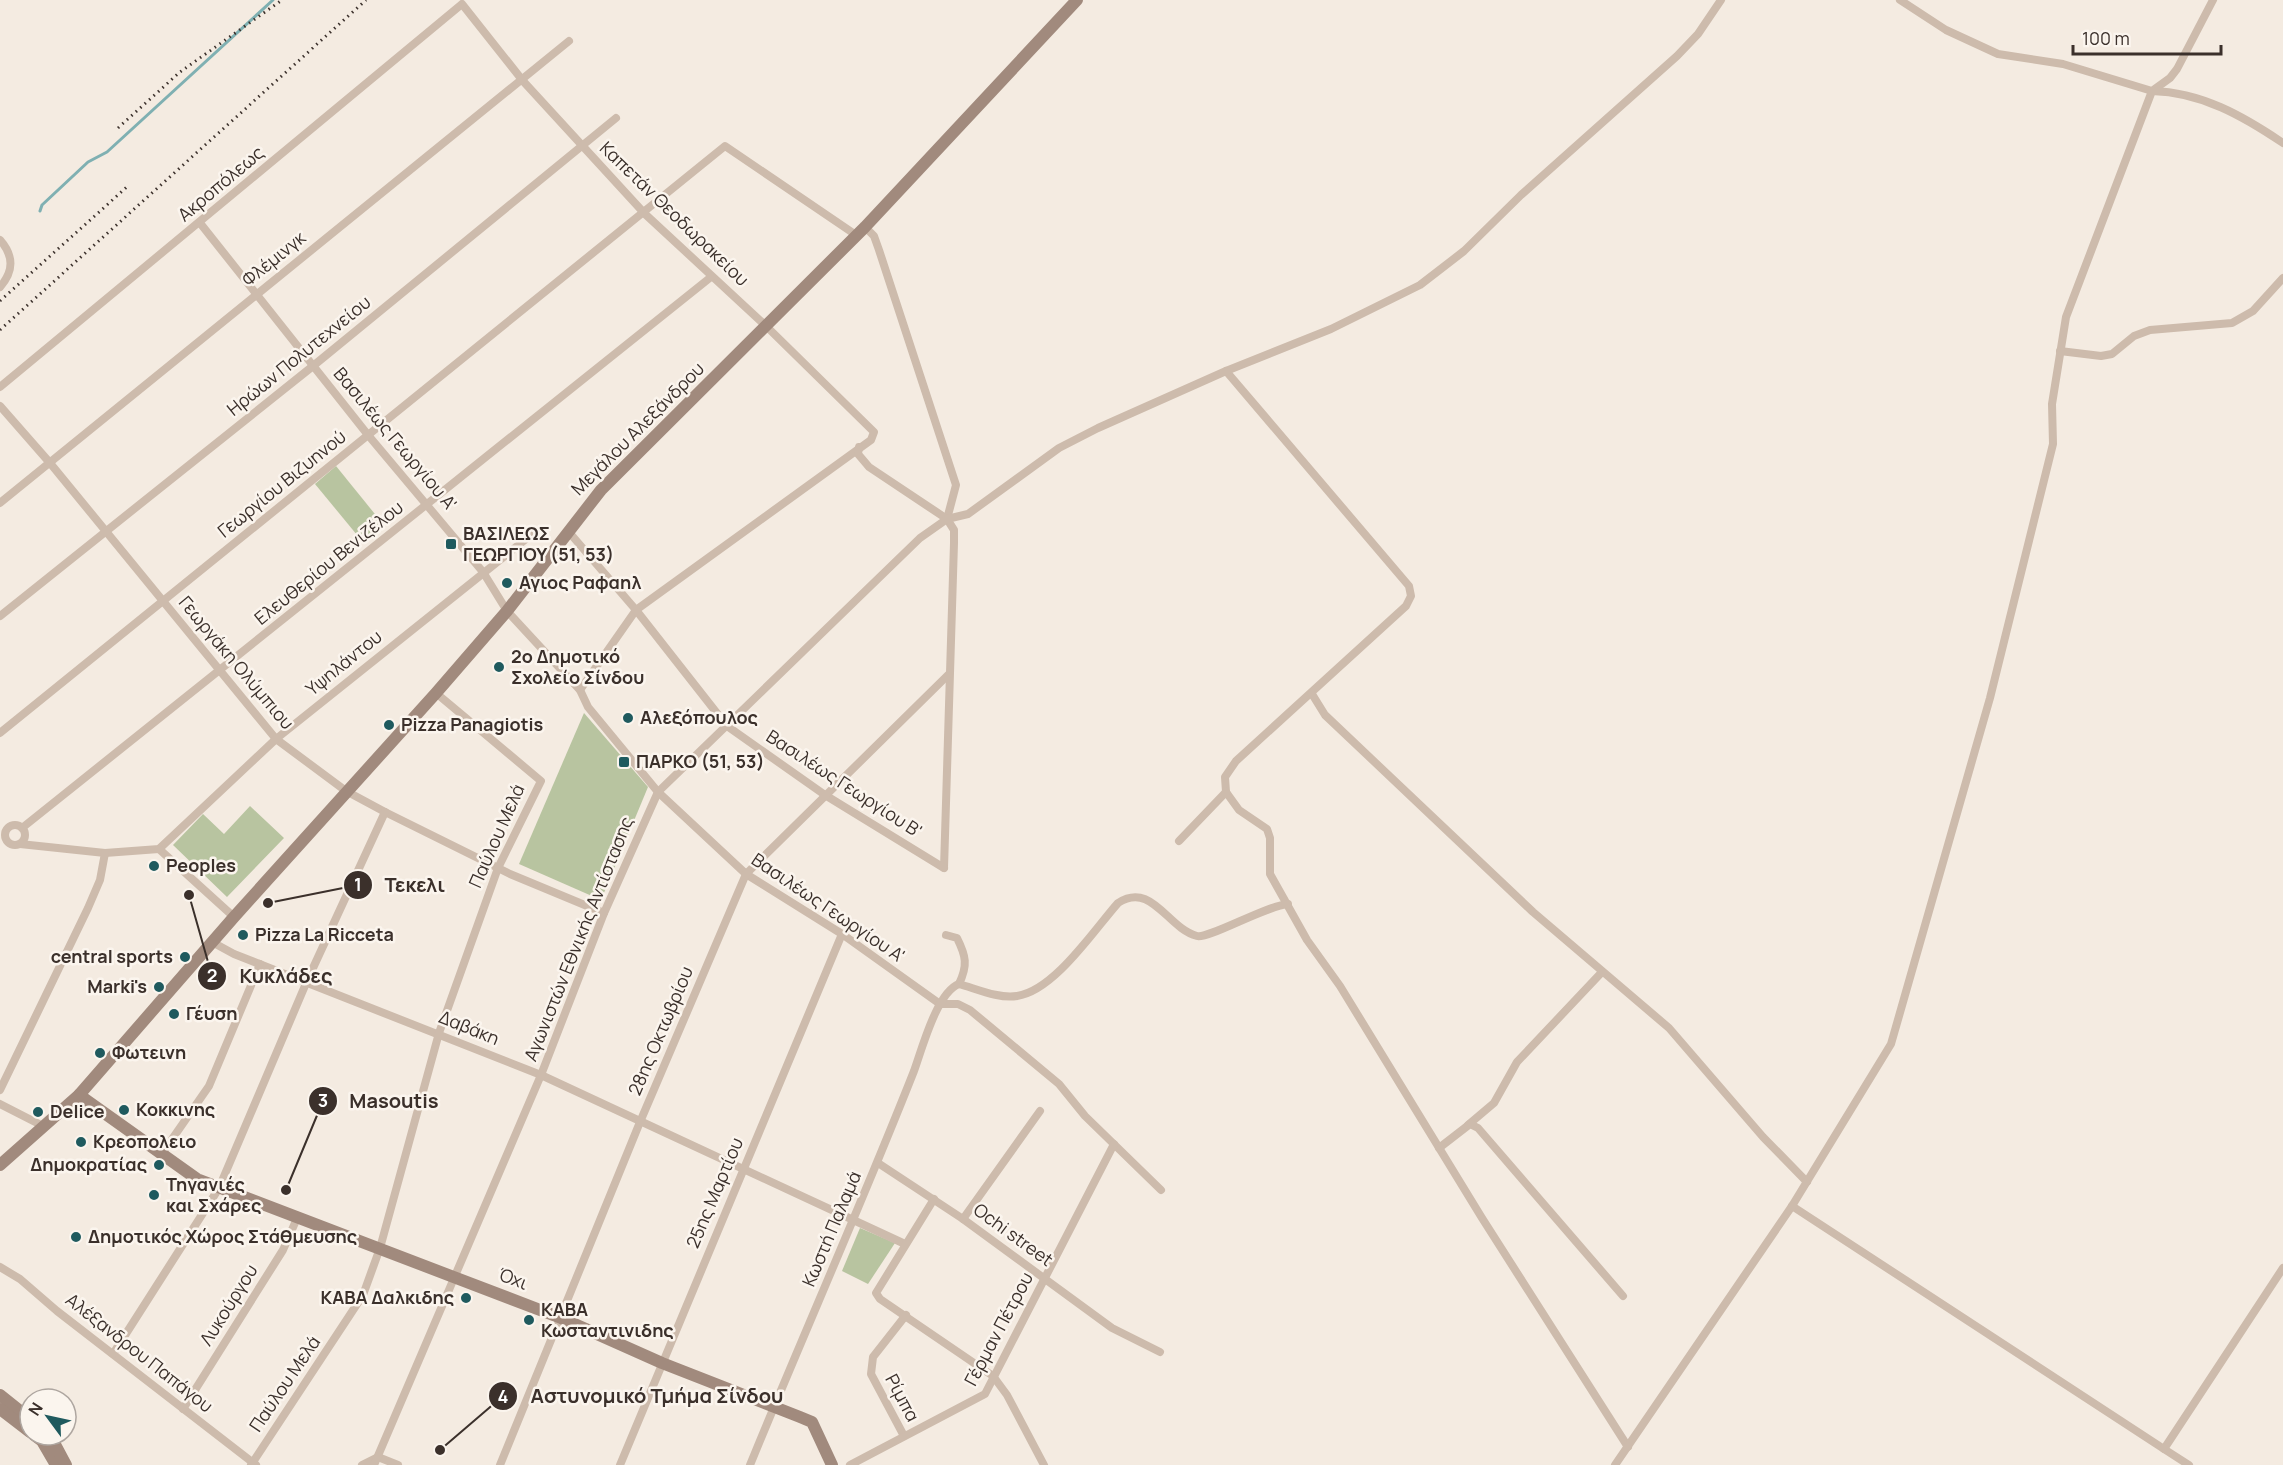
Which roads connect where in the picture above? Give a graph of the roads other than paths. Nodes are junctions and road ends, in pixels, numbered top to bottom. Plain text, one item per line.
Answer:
1 (1077, 0) edge
2 (1722, 0) edge
3 (1900, 0) edge
4 (2213, 0) edge
5 (462, 4) joint
6 (569, 41) dead end
7 (523, 81) junction
8 (2152, 91) junction
9 (616, 118) dead end
10 (2283, 143) edge
11 (582, 147) junction
12 (645, 214) junction
13 (200, 223) junction
14 (861, 231) junction
15 (0, 240) edge
16 (711, 277) junction
17 (2283, 278) edge
18 (0, 287) edge
19 (258, 294) junction
20 (766, 326) junction
21 (2060, 351) junction
22 (314, 366) junction
23 (1226, 371) junction
24 (0, 387) edge
25 (0, 406) edge
26 (368, 435) junction
27 (859, 447) junction
28 (50, 463) junction
29 (0, 503) edge
30 (428, 504) junction
31 (947, 519) junction
32 (106, 531) junction
33 (568, 531) junction
34 (531, 535) dead end
35 (483, 572) junction
36 (162, 602) junction
37 (636, 610) junction
38 (507, 611) junction
39 (0, 616) edge
40 (220, 671) junction
41 (948, 675) junction
42 (580, 690) junction
43 (436, 693) junction
44 (1312, 694) junction
45 (727, 726) junction
46 (0, 734) edge
47 (276, 739) junction
48 (346, 791) junction
49 (658, 792) junction
50 (1226, 792) junction
51 (825, 795) junction
52 (385, 812) junction
53 (0, 823) edge
54 (22, 828) junction
55 (6, 830) junction
56 (1179, 841) dead end
57 (16, 844) junction
58 (159, 849) junction
59 (0, 850) edge
60 (105, 853) junction
61 (498, 868) junction
62 (746, 874) junction
63 (1288, 904) junction
64 (604, 914) junction
65 (234, 917) junction
66 (842, 934) junction
67 (946, 935) dead end
68 (212, 942) junction
69 (260, 964) junction
70 (1602, 972) junction
71 (307, 981) junction
72 (959, 984) junction
73 (940, 1004) junction
74 (439, 1033) junction
75 (541, 1075) junction
76 (0, 1090) edge
77 (79, 1095) junction
78 (0, 1104) edge
79 (1040, 1111) dead end
80 (640, 1122) junction
81 (1468, 1125) junction
82 (44, 1126) junction
83 (1114, 1144) junction
84 (1438, 1148) junction
85 (161, 1155) junction
86 (878, 1163) junction
87 (0, 1165) edge
88 (743, 1169) junction
89 (1807, 1182) junction
90 (219, 1188) junction
91 (1161, 1190) dead end
92 (934, 1199) junction
93 (1792, 1206) junction
94 (298, 1216) junction
95 (963, 1219) junction
96 (854, 1221) junction
97 (905, 1244) junction
98 (380, 1248) junction
99 (0, 1268) edge
100 (2283, 1268) edge
101 (455, 1276) junction
102 (1044, 1278) junction
103 (1623, 1296) dead end
104 (906, 1314) junction
105 (561, 1318) junction
106 (1160, 1352) dead end
107 (113, 1354) junction
108 (662, 1363) junction
109 (993, 1376) junction
110 (0, 1395) edge
111 (775, 1405) junction
112 (0, 1409) edge
113 (18, 1409) edge
114 (183, 1409) junction
115 (18, 1423) edge
116 (904, 1436) junction
117 (46, 1447) edge
118 (56, 1447) edge
119 (1628, 1447) junction
120 (2164, 1449) junction
121 (376, 1461) edge
122 (253, 1464) edge
123 (56, 1465) edge
124 (66, 1465) edge
125 (362, 1465) edge
126 (398, 1465) edge
127 (500, 1465) edge
128 (620, 1465) edge
129 (750, 1465) edge
130 (832, 1465) edge
131 (850, 1465) edge
132 (1044, 1465) edge
133 (1615, 1465) edge
134 (2189, 1465) edge

1 - 14 street, Μεγάλου Αλεξάνδρου
2 - 23 street, Αγωνιστών Εθνικής Αντίστασης
3 - 8 street
4 - 8 street
5 - 7 street, Καπετάν Θεοδωρακείου
5 - 13 street, Ακροπόλεως
6 - 7 street, Φλέμινγκ
7 - 11 street, Καπετάν Θεοδωρακείου
7 - 19 street, Φλέμινγκ
8 - 10 street
8 - 21 street
9 - 11 street, Ηρώων Πολυτεχνείου
11 - 12 street, Καπετάν Θεοδωρακείου
11 - 22 street, Ηρώων Πολυτεχνείου
12 - 14 street, Γεωργίου Βιζυηνού
12 - 16 street, Καπετάν Θεοδωρακείου
12 - 26 street, Γεωργίου Βιζυηνού
13 - 19 street, Βασιλέως Γεωργίου Α'
13 - 24 street, Ακροπόλεως
14 - 20 street, Μεγάλου Αλεξάνδρου
14 - 31 street
15 - 18 street
16 - 20 street, Καπετάν Θεοδωρακείου
16 - 30 street, Ελευθερίου Βενιζέλου
17 - 21 street
19 - 22 street, Βασιλέως Γεωργίου Α'
19 - 28 street, Φλέμινγκ
20 - 27 street, Καπετάν Θεοδωρακείου
20 - 33 street, Μεγάλου Αλεξάνδρου
21 - 89 street
22 - 26 street, Βασιλέως Γεωργίου Α'
22 - 32 street, Ηρώων Πολυτεχνείου
23 - 31 street, Αγωνιστών Εθνικής Αντίστασης
23 - 44 street
25 - 28 street, Γεωργάκη Ολύμπιου
26 - 30 street, Βασιλέως Γεωργίου Α'
26 - 36 street, Γεωργίου Βιζυηνού
27 - 31 street
27 - 37 street
28 - 29 street, Φλέμινγκ
28 - 32 street, Γεωργάκη Ολύμπιου
30 - 35 street, Βασιλέως Γεωργίου Α'
30 - 40 street, Ελευθερίου Βενιζέλου
31 - 41 street
31 - 45 street, Αγωνιστών Εθνικής Αντίστασης
32 - 36 street, Γεωργάκη Ολύμπιου
32 - 39 street, Ηρώων Πολυτεχνείου
33 - 37 street, Βασιλέως Γεωργίου Β'
33 - 38 street, Μεγάλου Αλεξάνδρου
34 - 35 street, Υψηλάντου
35 - 38 street, Βασιλέως Γεωργίου Α'
35 - 47 street, Υψηλάντου
36 - 40 street, Γεωργάκη Ολύμπιου
36 - 46 street, Γεωργίου Βιζυηνού
37 - 42 street
37 - 45 street, Βασιλέως Γεωργίου Β'
38 - 42 street, Βασιλέως Γεωργίου Α'
38 - 43 street, Μεγάλου Αλεξάνδρου
40 - 47 street, Γεωργάκη Ολύμπιου
40 - 54 street, Ελευθερίου Βενιζέλου
41 - 51 street, 28ης Οκτωβρίου
41 - 51 street, Βασιλέως Γεωργίου Β'
42 - 49 street, Βασιλέως Γεωργίου Α'
43 - 48 street, Μεγάλου Αλεξάνδρου
43 - 61 street, Παύλου Μελά
44 - 50 street
44 - 70 street
45 - 49 street, Αγωνιστών Εθνικής Αντίστασης
45 - 51 street, Βασιλέως Γεωργίου Β'
47 - 48 street, Γεωργάκη Ολύμπιου
47 - 58 street, Υψηλάντου
48 - 52 street, Γεωργάκη Ολύμπιου
48 - 65 street, Μεγάλου Αλεξάνδρου
49 - 62 street, Βασιλέως Γεωργίου Α'
49 - 64 street, Αγωνιστών Εθνικής Αντίστασης
50 - 56 street
50 - 63 street
51 - 62 street, 28ης Οκτωβρίου
52 - 61 street, Γεωργάκη Ολύμπιου
52 - 71 street
53 - 55 street
54 - 55 street
54 - 57 street
55 - 57 street
57 - 59 street
57 - 60 street
58 - 60 street
58 - 65 street
60 - 76 street
61 - 64 street, Γεωργάκη Ολύμπιου
61 - 74 street, Παύλου Μελά
62 - 66 street, Βασιλέως Γεωργίου Α'
62 - 80 street, 28ης Οκτωβρίου
63 - 72 street
63 - 84 street
64 - 75 street, Αγωνιστών Εθνικής Αντίστασης
65 - 68 street, Μεγάλου Αλεξάνδρου
66 - 73 street, Βασιλέως Γεωργίου Α'
66 - 88 street, 25ης Μαρτίου
67 - 72 street
68 - 69 street, Δαβάκη
68 - 77 street, Μεγάλου Αλεξάνδρου
69 - 71 street, Δαβάκη
69 - 85 street
70 - 81 street
70 - 89 street
71 - 74 street, Δαβάκη
71 - 90 street
72 - 73 street
73 - 83 street
73 - 86 street, Κωστή Παλαμά
74 - 75 street, Δαβάκη
74 - 98 street, Παύλου Μελά
75 - 80 street, Δαβάκη
75 - 101 street, Αγωνιστών Εθνικής Αντίστασης
77 - 82 street, Μεγάλου Αλεξάνδρου
77 - 85 street
78 - 82 street
79 - 95 street
80 - 88 street, Δαβάκη
80 - 105 street, 28ης Οκτωβρίου
81 - 84 street
81 - 103 street
82 - 87 street, Μεγάλου Αλεξάνδρου
83 - 91 street
83 - 102 street, Γέρμαν Πέτρου
84 - 119 street
85 - 90 street
86 - 92 street, Ochi street
86 - 96 street, Κωστή Παλαμά
88 - 96 street, Δαβάκη
88 - 108 street, 25ης Μαρτίου
89 - 93 street
90 - 94 street, Όχι
90 - 107 street
92 - 95 street, Ochi street
92 - 97 street
93 - 119 street
93 - 120 street
94 - 98 street, Όχι
94 - 114 street, Λυκούργου
95 - 102 street, Ochi street
96 - 97 street, Δαβάκη
96 - 111 street, Κωστή Παλαμά
97 - 104 street
98 - 101 street, Όχι
98 - 122 street, Παύλου Μελά
99 - 107 street, Αλέξανδρου Παπάγου
100 - 120 street
101 - 105 street, Όχι
101 - 121 street, Αγωνιστών Εθνικής Αντίστασης
102 - 106 street, Ochi street
102 - 109 street, Γέρμαν Πέτρου
104 - 109 street
104 - 116 street, Ρίμπα
105 - 108 street, Όχι
105 - 127 street, 28ης Οκτωβρίου
107 - 114 street, Αλέξανδρου Παπάγου
108 - 111 street, Όχι
108 - 128 street, 25ης Μαρτίου
109 - 116 street, Γέρμαν Πέτρου
109 - 132 street
110 - 113 street
111 - 129 street, Κωστή Παλαμά
111 - 130 street, Όχι
112 - 115 street
114 - 122 street, Αλέξανδρου Παπάγου
116 - 131 street, Γέρμαν Πέτρου
117 - 123 street
118 - 124 street
119 - 133 street
120 - 134 street
121 - 125 street
121 - 126 street

